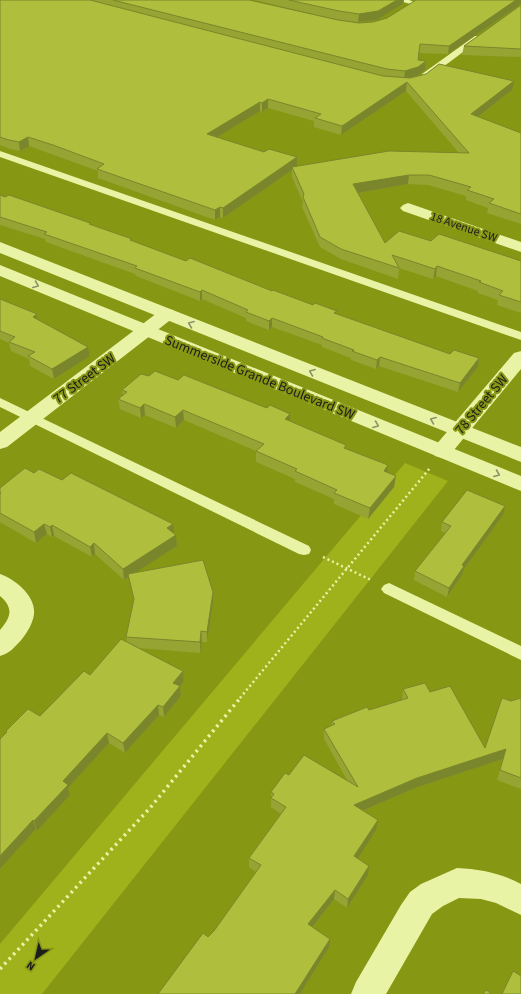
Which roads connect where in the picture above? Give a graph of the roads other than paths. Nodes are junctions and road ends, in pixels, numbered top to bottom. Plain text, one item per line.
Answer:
1 (417, 2) edge
2 (400, 6) edge
3 (483, 34) edge
4 (415, 82) edge
5 (0, 154) edge
6 (408, 208) dead end
7 (0, 246) edge
8 (521, 247) edge
9 (0, 270) edge
10 (167, 314) junction
11 (146, 330) junction
12 (521, 336) edge
13 (521, 357) edge
14 (0, 402) edge
15 (32, 418) junction
16 (459, 430) junction
17 (0, 442) edge
18 (442, 451) junction
19 (521, 455) edge
20 (521, 484) edge
21 (304, 550) road end
22 (0, 583) edge
23 (389, 589) road end
24 (0, 646) edge
25 (521, 653) edge
26 (521, 900) edge
27 (368, 994) edge

1 - 2 street
3 - 4 lane
5 - 12 lane
6 - 8 street, 18 Avenue SW
7 - 10 street, Summerside Grande Boulevard SW
9 -> 11 street, Summerside Grande Boulevard SW
10 - 11 street, 77 Street SW
16 -> 10 street, Summerside Grande Boulevard SW
11 - 15 street, 77 Street SW
11 -> 18 street, Summerside Grande Boulevard SW
13 - 16 street, 78 Street SW
14 - 15 lane
15 - 17 street, 77 Street SW
15 - 21 lane
16 - 18 street, 78 Street SW
16 - 19 street, Summerside Grande Boulevard SW
18 -> 20 street, Summerside Grande Boulevard SW
22 - 24 street
23 - 25 lane
26 - 27 street

